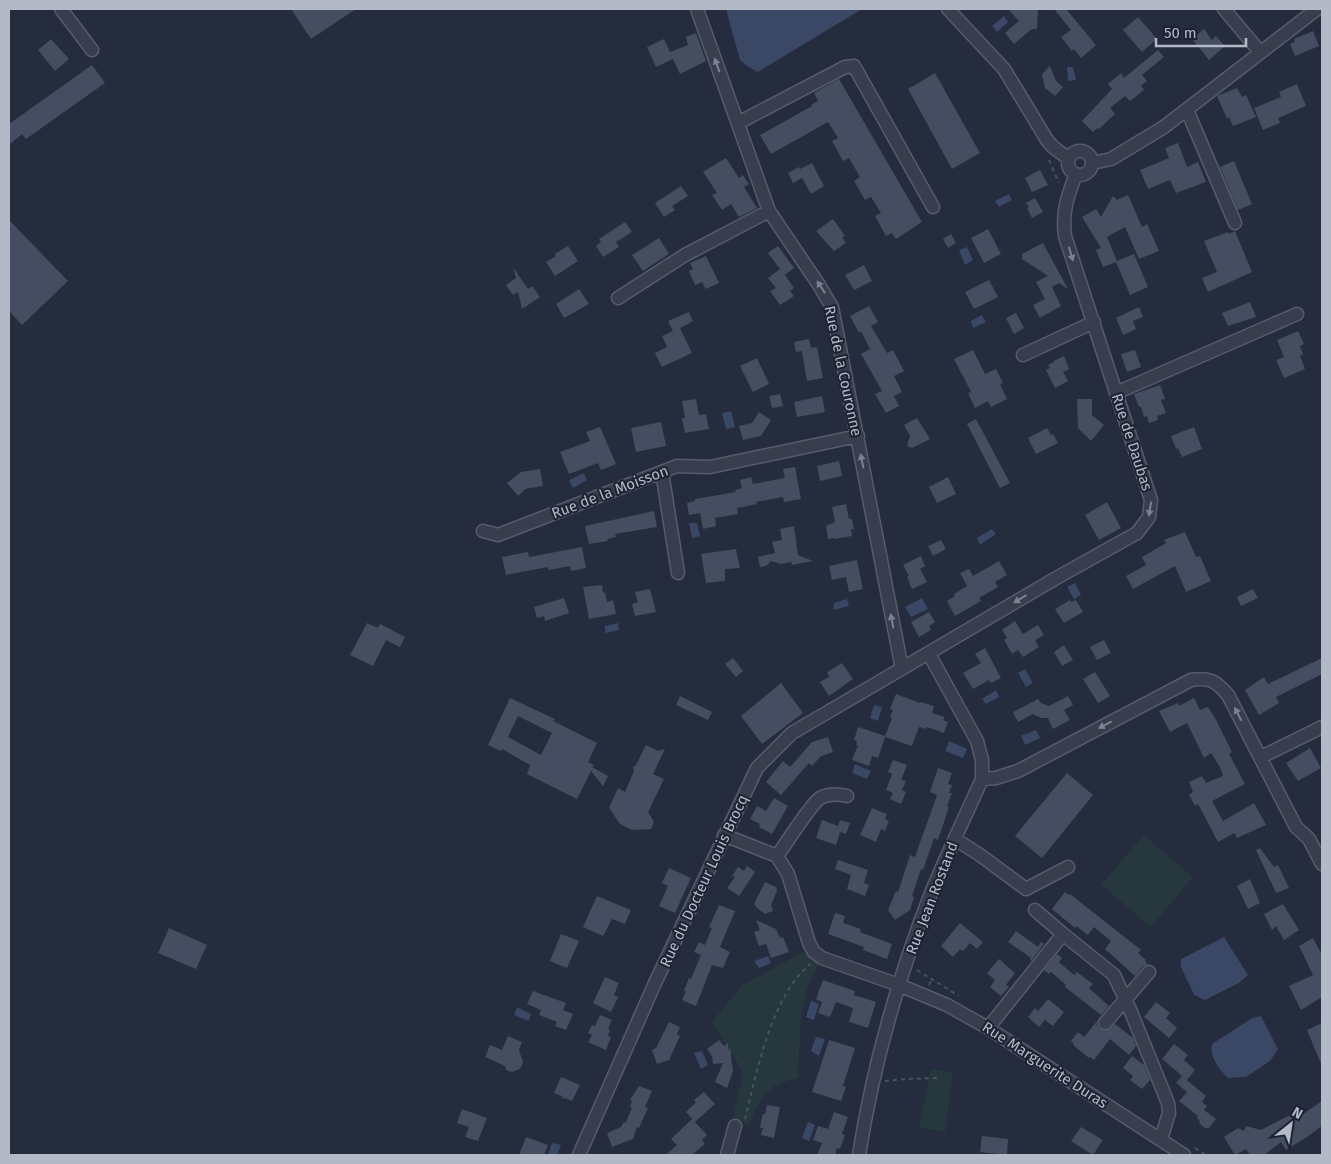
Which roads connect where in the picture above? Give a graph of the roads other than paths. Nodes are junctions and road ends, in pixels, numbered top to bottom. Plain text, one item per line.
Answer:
1 (61, 9) edge
2 (697, 9) edge
3 (948, 9) edge
4 (1224, 9) edge
5 (1317, 9) edge
6 (92, 50) dead end
7 (1260, 52) junction
8 (1187, 110) junction
9 (738, 123) junction
10 (1069, 159) junction
11 (1092, 163) junction
12 (1076, 174) junction
13 (933, 207) dead end
14 (769, 211) junction
15 (1234, 223) dead end
16 (618, 298) dead end
17 (1297, 314) dead end
18 (1094, 322) junction
19 (1023, 355) dead end
20 (1116, 393) junction
21 (858, 436) junction
22 (662, 472) junction
23 (483, 531) dead end
24 (678, 573) dead end
25 (929, 654) junction
26 (902, 668) junction
27 (1322, 727) edge
28 (1261, 757) junction
29 (982, 778) junction
30 (847, 796) dead end
31 (724, 835) junction
32 (955, 839) junction
33 (778, 856) junction
34 (1322, 864) edge
35 (1068, 867) dead end
36 (1035, 910) dead end
37 (1063, 934) junction
38 (1149, 972) dead end
39 (899, 985) junction
40 (1126, 999) junction
41 (1105, 1023) dead end
42 (988, 1028) junction
43 (735, 1126) road end
44 (1161, 1139) junction
45 (579, 1155) edge
46 (727, 1155) edge
47 (859, 1155) edge
48 (1184, 1155) edge

1 - 6 street
9 -> 2 street, Rue de la Couronne
3 - 10 street
4 - 7 street
5 - 7 street
7 - 8 street
8 - 11 street
8 - 15 street
9 - 13 street
9 - 14 street, Rue de la Couronne
10 - 11 street
10 - 12 street
11 - 12 street
12 -> 18 street, Rue de Daubas
14 - 16 street
21 -> 14 street, Rue de la Couronne
17 - 20 street
18 - 19 street
18 - 20 street, Rue de Daubas
20 -> 25 street, Rue de Daubas
21 - 22 street, Rue de la Moisson
26 -> 21 street, Rue de la Couronne
22 - 23 street, Rue de la Moisson
22 - 24 street
25 - 26 street, Rue de Daubas
25 - 29 street, Rue Jean Rostand
26 - 31 street, Rue du Docteur Louis Brocq
27 - 28 street
28 -> 29 street
28 - 34 street
29 - 32 street, Rue Jean Rostand
30 - 33 street
31 - 33 street
31 - 45 street, Rue du Docteur Louis Brocq
32 - 35 street
32 - 39 street, Rue Jean Rostand
33 - 39 street, Rue Marguerite Duras
36 - 37 street
37 - 40 street
37 - 42 street
38 - 40 street
39 - 42 street, Rue Marguerite Duras
39 - 47 street, Rue Jean Rostand
40 - 41 street
40 - 44 street
42 - 44 street, Rue Marguerite Duras
43 - 46 street
44 - 48 street, Rue Marguerite Duras

